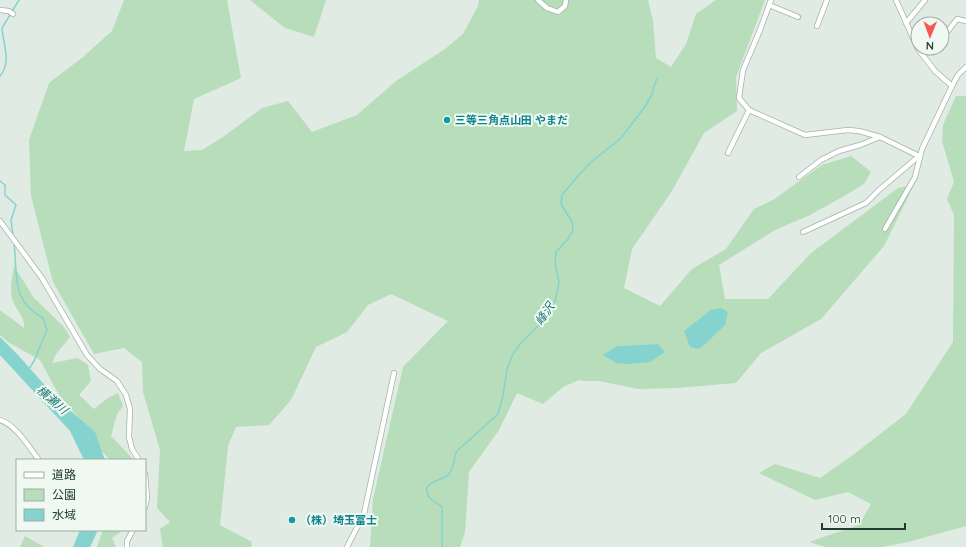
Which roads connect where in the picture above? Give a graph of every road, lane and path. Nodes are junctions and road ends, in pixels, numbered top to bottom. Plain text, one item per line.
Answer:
1 (538, 0) edge
2 (566, 0) edge
3 (827, 0) edge
4 (896, 0) edge
5 (924, 0) edge
6 (770, 2) edge
7 (0, 10) edge
8 (13, 14) dead end
9 (798, 17) dead end
10 (966, 21) edge
11 (906, 24) junction
12 (817, 26) dead end
13 (950, 28) edge
14 (966, 67) edge
15 (952, 86) junction
16 (749, 110) junction
17 (880, 137) junction
18 (728, 153) dead end
19 (919, 156) junction
20 (799, 176) dead end
21 (0, 221) edge
22 (885, 229) dead end
23 (803, 232) dead end
24 (394, 373) dead end
25 (0, 420) edge
26 (38, 459) edge
27 (138, 459) edge
28 (146, 486) edge
29 (146, 502) edge
30 (132, 531) edge
31 (127, 547) edge
32 (347, 547) edge

1 - 2 street
3 - 12 street
4 - 11 street
5 - 11 street
6 - 9 street
6 - 16 street
7 - 8 street
10 - 13 street
11 - 15 street
14 - 15 street
15 - 19 street
16 - 17 street
16 - 18 street
17 - 19 street
17 - 20 street
19 - 22 street
19 - 23 street
21 - 27 street
24 - 32 street
25 - 26 street
28 - 29 street
30 - 31 street

